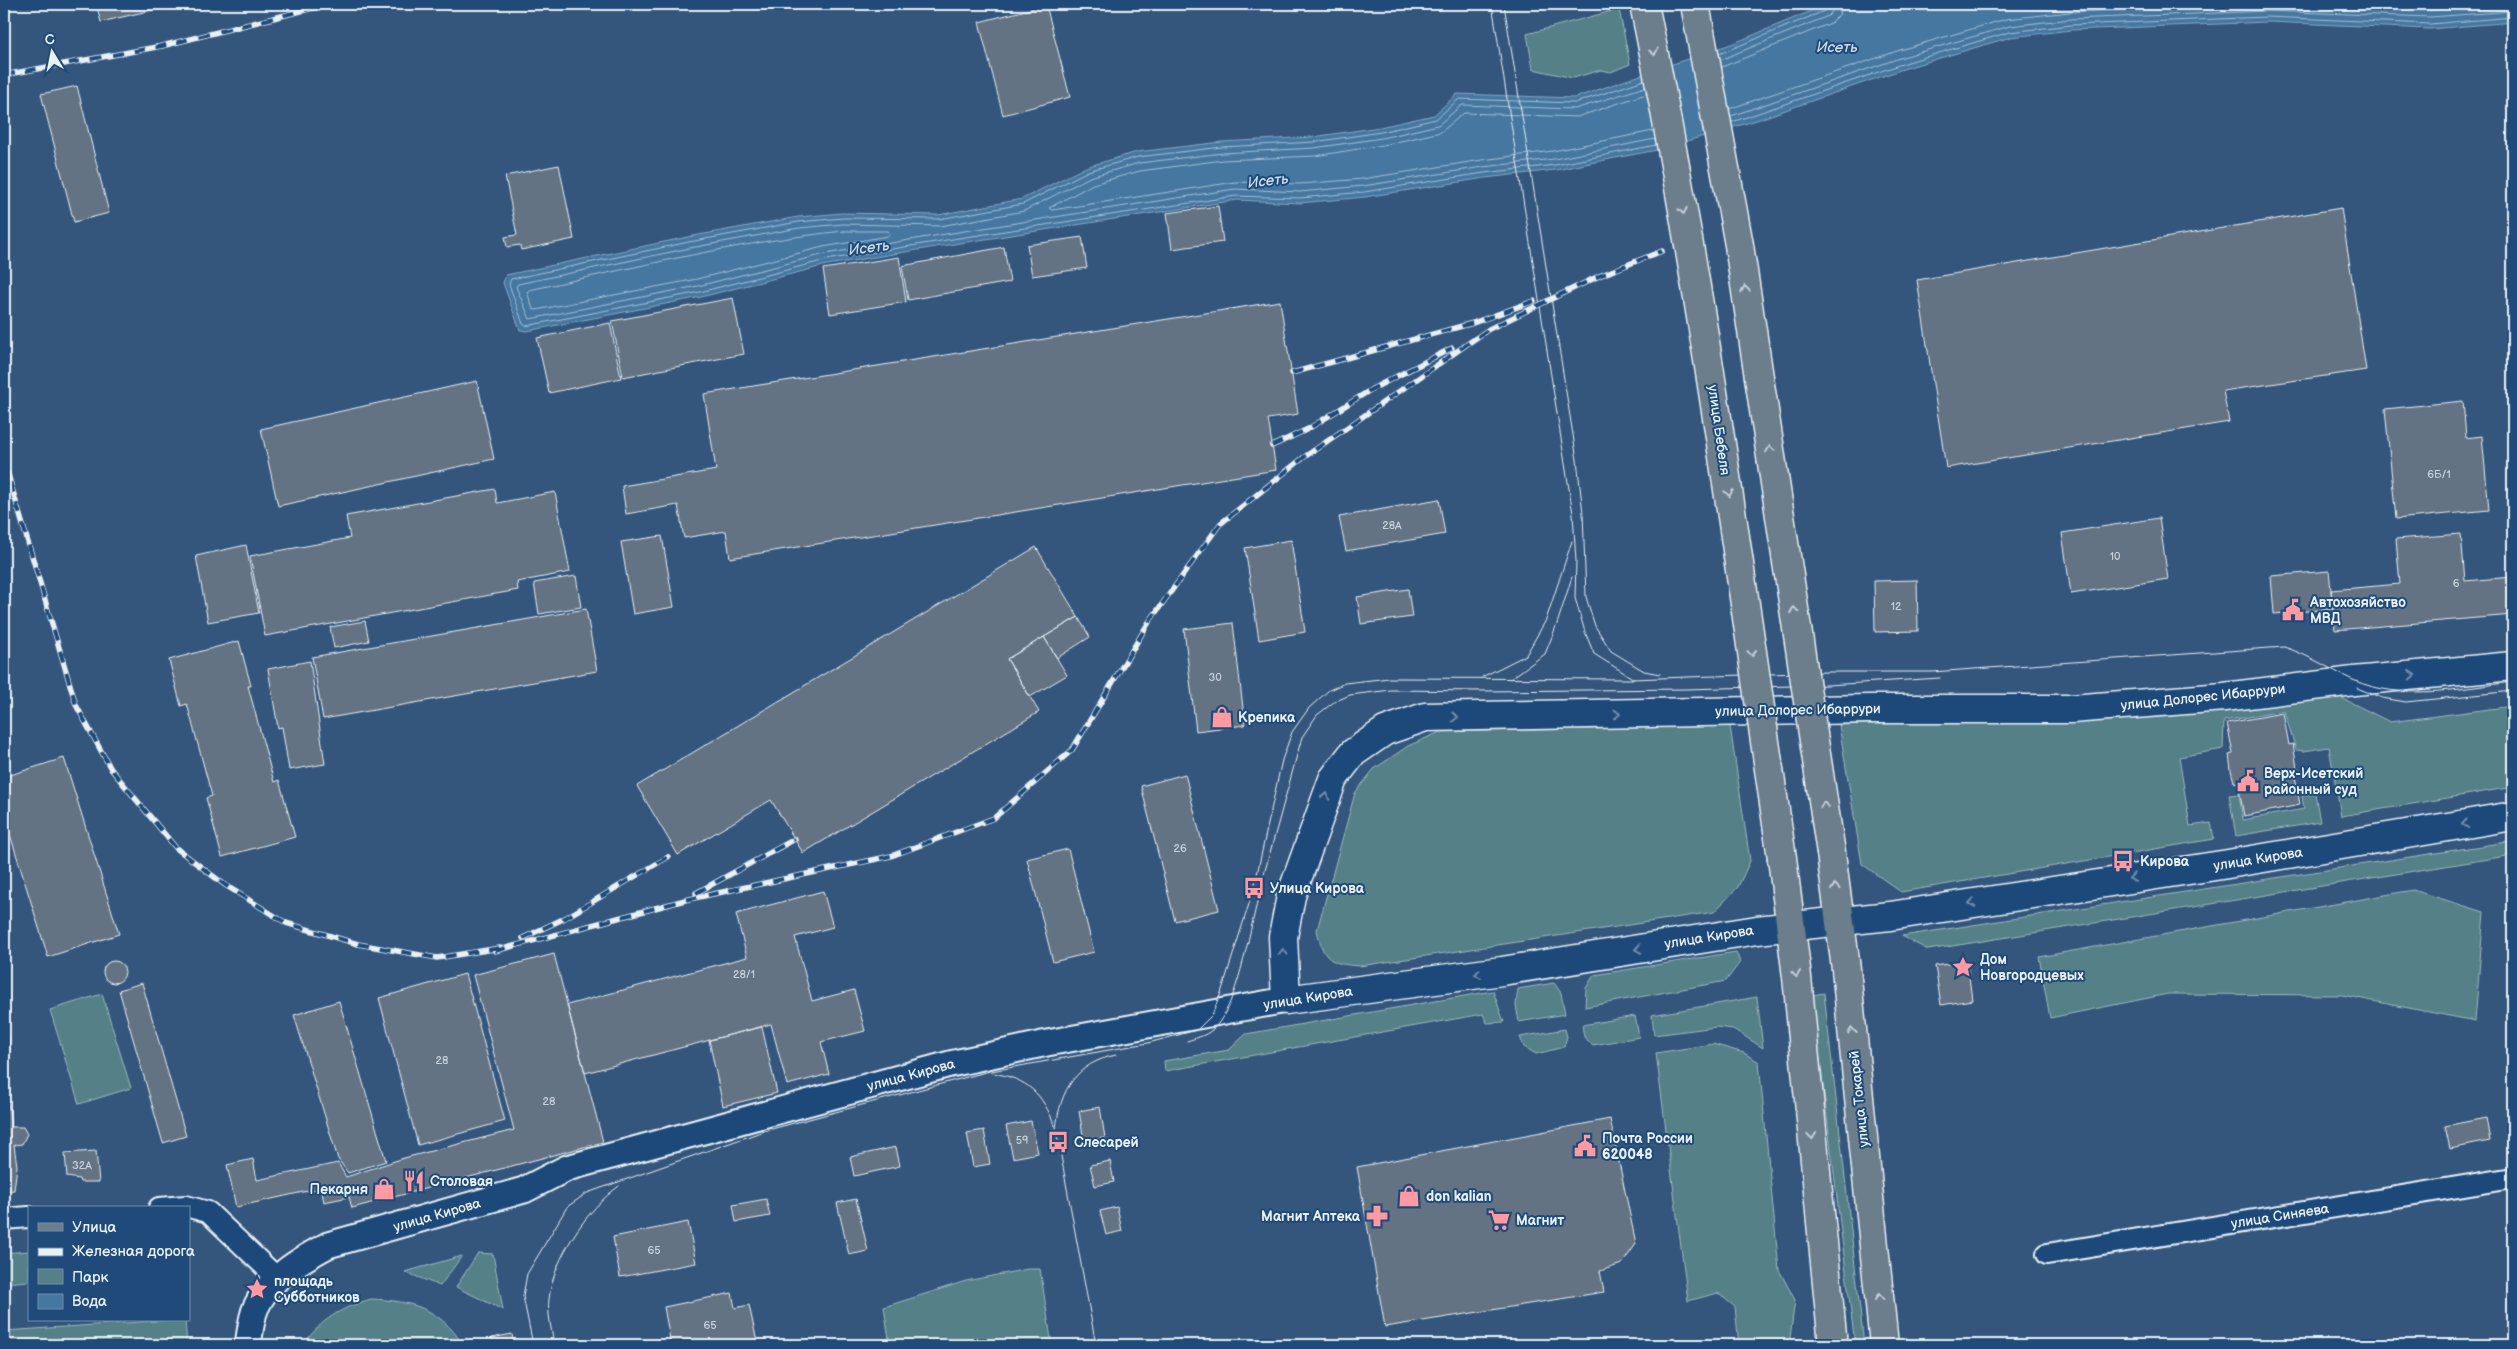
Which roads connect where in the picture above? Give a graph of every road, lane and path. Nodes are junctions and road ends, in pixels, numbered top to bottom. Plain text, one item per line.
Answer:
1 (1644, 4) edge
2 (1695, 4) edge
3 (2513, 666) edge
4 (2513, 816) edge
5 (1840, 921) junction
6 (1790, 926) junction
7 (1286, 1000) junction
8 (2513, 1178) edge
9 (190, 1207) edge
10 (28, 1217) edge
11 (4, 1219) edge
12 (2047, 1254) dead end
13 (277, 1278) junction
14 (248, 1345) edge
15 (1833, 1345) edge
16 (1884, 1345) edge

1 -> 6 main road, улица Бебеля, bridge
5 -> 2 main road, улица Токарей, bridge
7 -> 3 main road, улица Долорес Ибаррури
4 -> 5 main road, улица Кирова
5 - 6 main road, улица Кирова
16 -> 5 main road, улица Токарей
6 -> 7 main road, улица Кирова
6 -> 15 main road
7 - 13 street, улица Кирова
8 - 12 street, улица Синяева
9 - 13 street
10 - 11 street
13 - 14 street, улица Кирова

